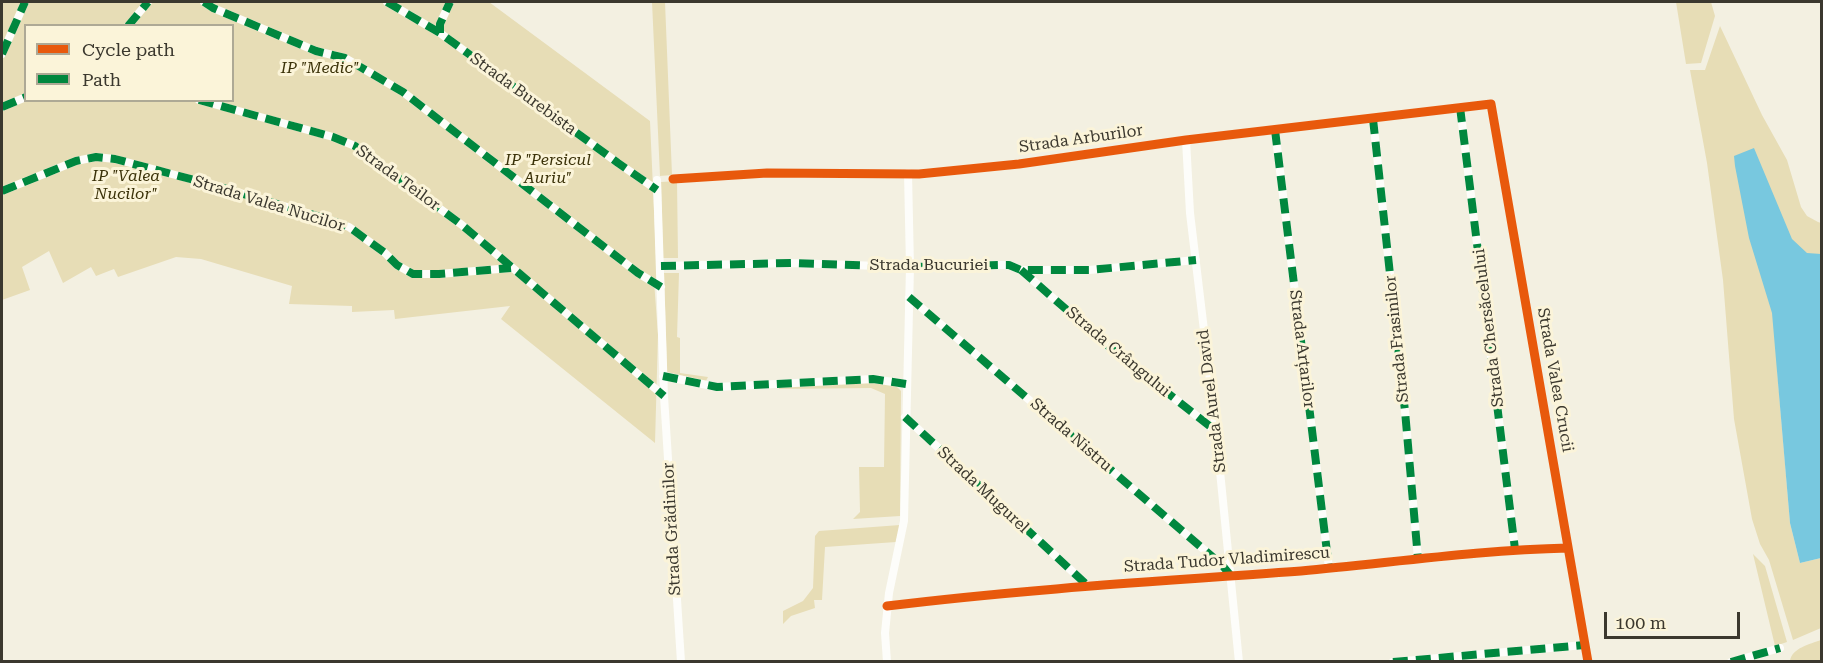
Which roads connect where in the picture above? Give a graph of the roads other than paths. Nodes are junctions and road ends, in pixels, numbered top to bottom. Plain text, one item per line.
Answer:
1 (25, 2) edge
2 (148, 2) edge
3 (204, 2) edge
4 (387, 2) edge
5 (450, 2) edge
6 (130, 24) edge
7 (440, 33) junction
8 (2, 54) edge
9 (24, 98) edge
10 (206, 102) edge
11 (1491, 104) joint
12 (2, 107) edge
13 (1460, 107) junction
14 (1373, 119) junction
15 (1275, 130) junction
16 (1186, 140) junction
17 (908, 173) junction
18 (673, 179) dead end
19 (657, 180) dead end
20 (657, 190) junction
21 (2, 191) edge
22 (1196, 260) junction
23 (661, 266) junction
24 (910, 267) junction
25 (511, 268) junction
26 (1021, 270) junction
27 (661, 287) junction
28 (909, 297) junction
29 (663, 376) junction
30 (906, 384) junction
31 (664, 396) junction
32 (905, 417) junction
33 (1216, 431) junction
34 (1568, 548) junction
35 (1515, 549) junction
36 (1418, 559) junction
37 (1329, 568) junction
38 (1231, 576) junction
39 (1087, 585) junction
40 (887, 606) junction
41 (1584, 645) junction
42 (1780, 648) dead end
43 (681, 662) edge
44 (887, 662) edge
45 (1239, 662) edge
46 (1393, 662) edge
47 (1588, 662) edge
48 (1731, 662) edge

1 - 8 street
2 - 6 street
3 - 27 street
4 - 7 street, Strada Burebista
5 - 7 street
7 - 20 street, Strada Burebista
9 - 12 street
10 - 25 street, Strada Teilor
11 - 13 street, Strada Arburilor
11 - 34 street, Strada Valea Crucii
13 - 14 street, Strada Arburilor
13 - 35 street, Strada Chersăcelului
14 - 15 street, Strada Arburilor
14 - 36 street, Strada Frasinilor
15 - 16 street, Strada Arburilor
15 - 37 street, Strada Arțarilor
16 - 17 street, Strada Arburilor
16 - 22 street, Strada Aurel David
17 - 18 street, Strada Arburilor
17 - 24 street
19 - 20 street, Strada Grădinilor
20 - 23 street, Strada Grădinilor
21 - 25 street, Strada Valea Nucilor
22 - 26 street, Strada Bucuriei
22 - 33 street, Strada Aurel David
23 - 24 street, Strada Bucuriei
23 - 27 street, Strada Grădinilor
24 - 26 street, Strada Bucuriei
24 - 28 street
25 - 31 street
26 - 33 street, Strada Crângului
27 - 29 street, Strada Grădinilor
28 - 30 street
28 - 38 street, Strada Nistru
29 - 30 street
29 - 31 street, Strada Grădinilor
30 - 32 street
31 - 43 street, Strada Grădinilor
32 - 39 street, Strada Mugurel
32 - 40 street
33 - 38 street, Strada Aurel David
34 - 35 street, Strada Tudor Vladimirescu
34 - 41 street, Strada Valea Crucii
35 - 36 street, Strada Tudor Vladimirescu
36 - 37 street, Strada Tudor Vladimirescu
37 - 38 street, Strada Tudor Vladimirescu
38 - 39 street, Strada Tudor Vladimirescu
38 - 45 street, Strada Aurel David
39 - 40 street, Strada Tudor Vladimirescu
40 - 44 street
41 - 46 street
41 - 47 street, Strada Valea Crucii
42 - 48 street

